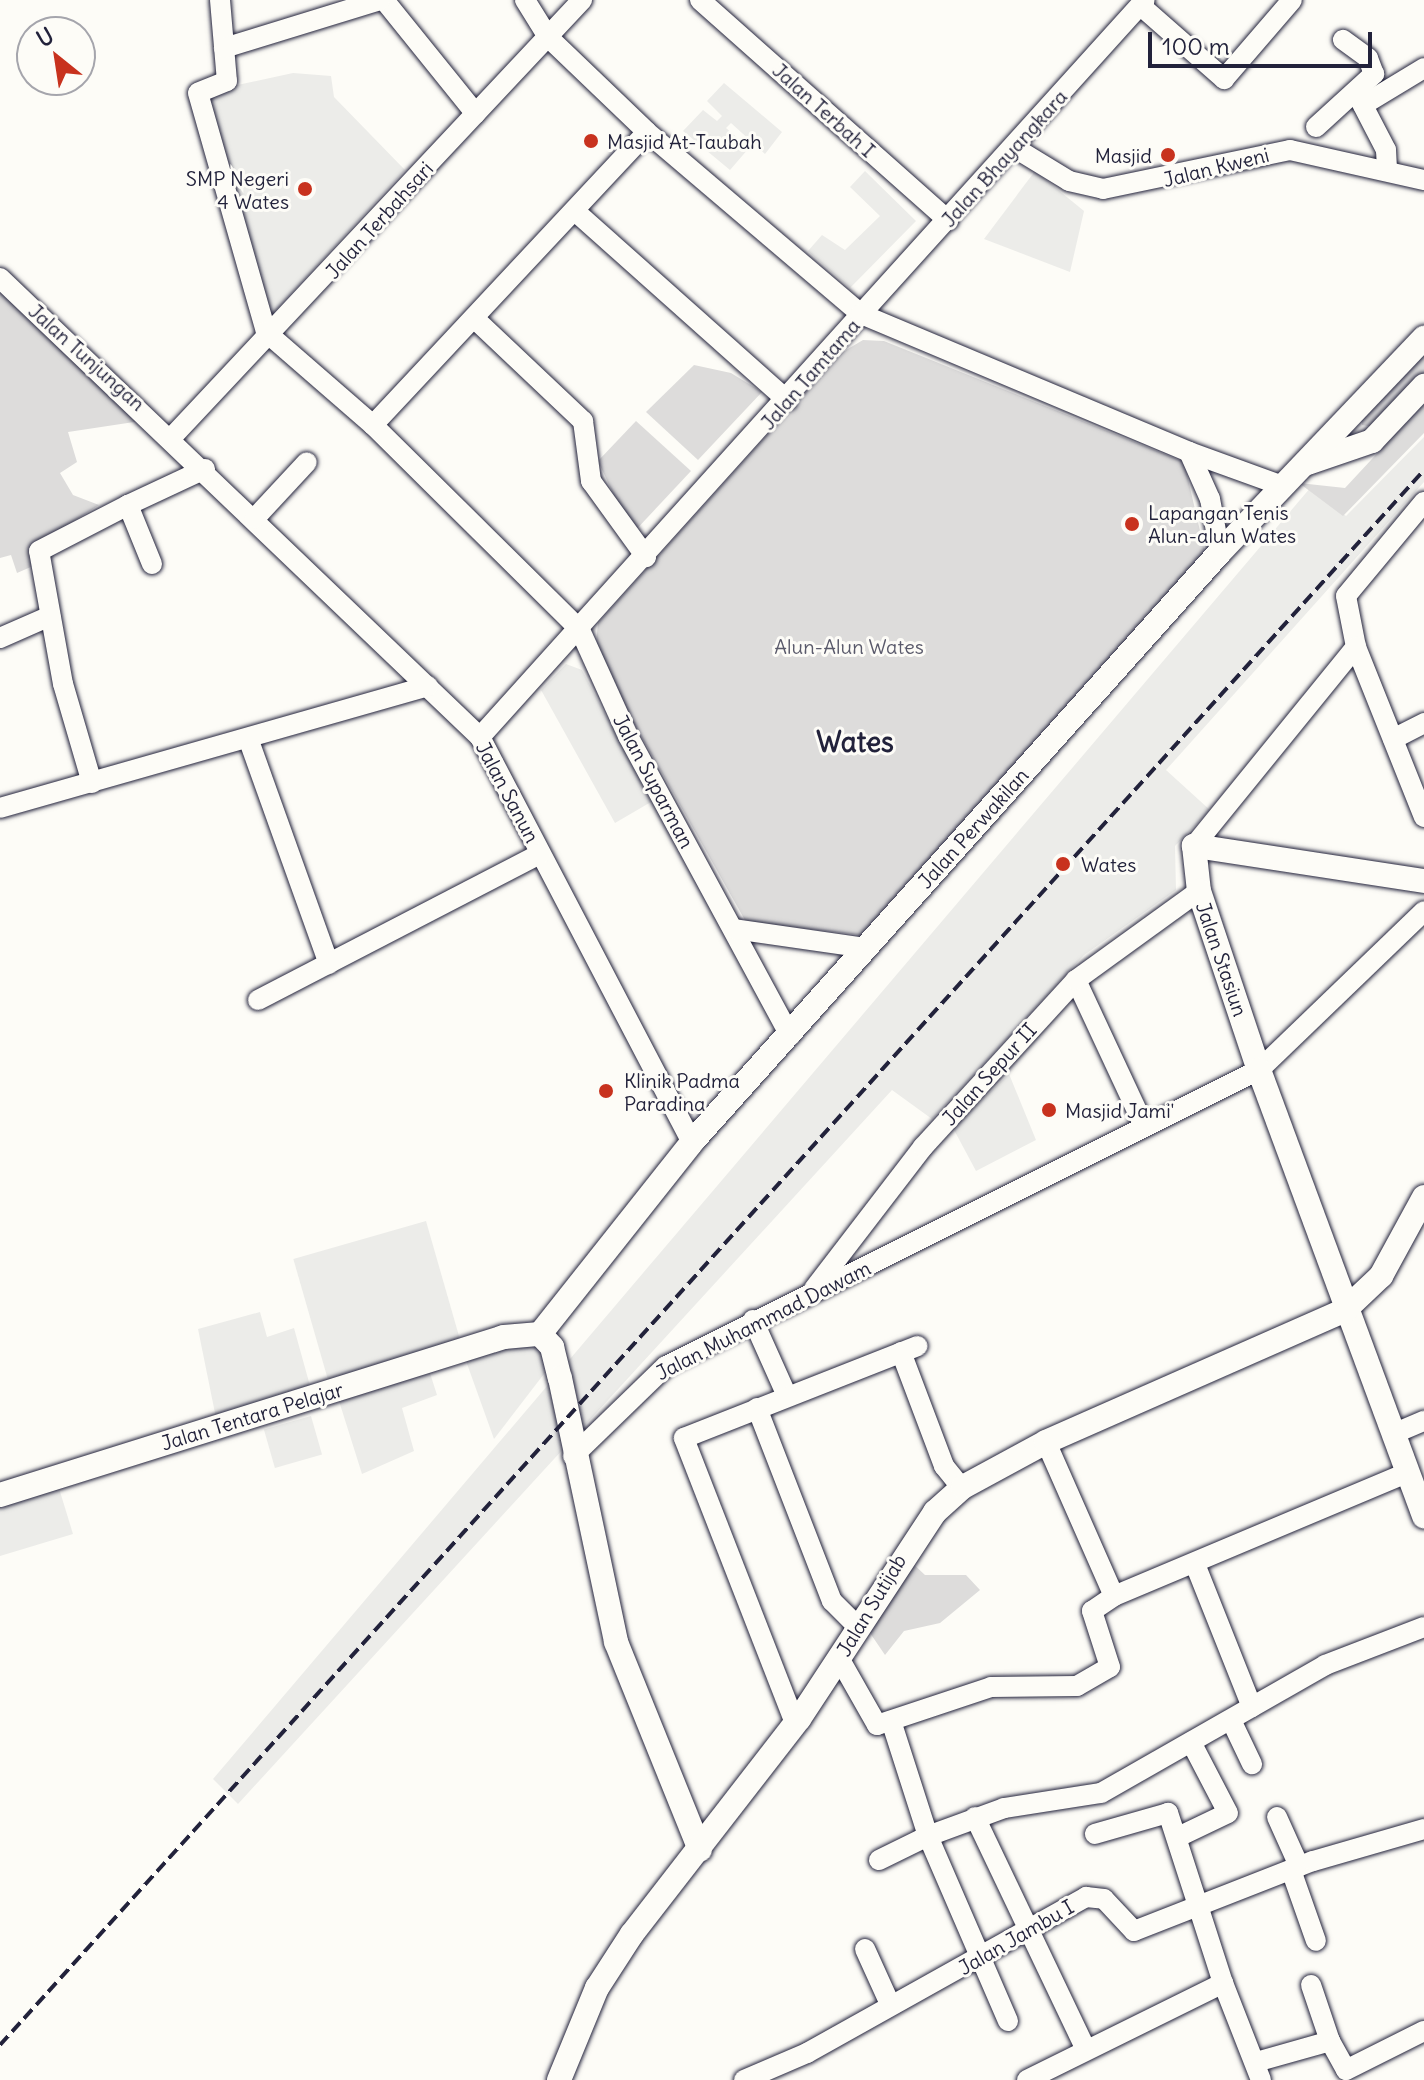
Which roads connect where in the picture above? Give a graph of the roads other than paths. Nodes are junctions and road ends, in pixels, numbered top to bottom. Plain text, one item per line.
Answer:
1 (220, 0) edge
2 (382, 0) edge
3 (525, 0) edge
4 (582, 0) edge
5 (700, 0) edge
6 (1118, 0) edge
7 (1292, 0) edge
8 (1138, 9) edge
9 (548, 37) junction
10 (1343, 40) dead end
11 (224, 48) junction
12 (1424, 68) edge
13 (1360, 100) junction
14 (476, 114) junction
15 (1316, 127) dead end
16 (647, 132) junction
17 (1015, 148) junction
18 (1387, 170) junction
19 (1424, 180) edge
20 (576, 212) junction
21 (948, 220) junction
22 (0, 278) edge
23 (861, 314) junction
24 (475, 319) junction
25 (272, 337) junction
26 (1424, 338) edge
27 (1424, 386) edge
28 (787, 400) junction
29 (373, 425) junction
30 (173, 436) junction
31 (1189, 452) junction
32 (307, 462) dead end
33 (1305, 464) junction
34 (205, 469) junction
35 (1283, 486) junction
36 (1424, 502) edge
37 (128, 505) junction
38 (255, 518) junction
39 (1220, 552) junction
40 (646, 557) junction
41 (152, 564) dead end
42 (50, 616) junction
43 (580, 630) junction
44 (0, 638) edge
45 (1356, 647) junction
46 (428, 686) junction
47 (1424, 723) edge
48 (480, 737) junction
49 (248, 738) junction
50 (1393, 739) junction
51 (92, 783) junction
52 (0, 808) edge
53 (1424, 817) edge
54 (1194, 846) junction
55 (540, 854) junction
56 (1424, 881) edge
57 (1199, 891) junction
58 (1424, 911) edge
59 (734, 929) junction
60 (866, 948) junction
61 (329, 964) junction
62 (1076, 980) junction
63 (258, 1000) dead end
64 (790, 1036) junction
65 (1259, 1070) junction
66 (1144, 1126) junction
67 (692, 1142) junction
68 (1424, 1197) edge
69 (811, 1292) junction
70 (1345, 1310) junction
71 (753, 1320) junction
72 (540, 1334) junction
73 (787, 1396) junction
74 (757, 1408) junction
75 (1424, 1421) edge
76 (1393, 1434) junction
77 (1046, 1442) junction
78 (573, 1456) junction
79 (1407, 1473) junction
80 (962, 1488) junction
81 (0, 1495) edge
82 (1424, 1517) edge
83 (1195, 1564) junction
84 (1114, 1596) junction
85 (858, 1627) junction
86 (1424, 1627) edge
87 (839, 1658) junction
88 (1252, 1707) junction
89 (1231, 1720) junction
90 (891, 1721) junction
91 (795, 1723) junction
92 (1191, 1742) junction
93 (1252, 1764) dead end
94 (975, 1817) junction
95 (1277, 1817) dead end
96 (1424, 1829) edge
97 (1095, 1834) dead end
98 (928, 1836) junction
99 (1178, 1837) junction
100 (700, 1850) junction
101 (879, 1860) dead end
102 (1295, 1868) junction
103 (1198, 1910) junction
104 (1025, 1927) junction
105 (1316, 1941) dead end
106 (865, 1949) dead end
107 (979, 1958) junction
108 (1223, 1983) junction
109 (1311, 1985) dead end
110 (890, 2004) junction
111 (1008, 2021) dead end
112 (1424, 2031) edge
113 (1330, 2041) junction
114 (1085, 2048) junction
115 (1258, 2071) edge
116 (1034, 2078) edge
117 (559, 2080) edge
118 (744, 2080) edge

1 - 11 street
2 - 11 street
2 - 14 street
3 - 9 street
4 - 9 street, Jalan Terbahsari
5 - 21 street, Jalan Terbah I
6 - 8 street
7 - 8 street
8 - 17 street, Jalan Bhayangkara
9 - 14 street, Jalan Terbahsari
9 - 16 street
10 - 13 street
11 - 25 street
12 - 13 street
13 - 15 street
13 - 18 street
14 - 25 street, Jalan Terbahsari
16 - 20 street
16 - 23 street
17 - 18 street, Jalan Kweni
17 - 21 street, Jalan Bhayangkara
18 - 19 street, Jalan Kweni
20 - 24 street
20 - 28 street
21 - 23 street, Jalan Bhayangkara
22 - 30 street, Jalan Tunjungan
23 - 28 street, Jalan Tamtama
23 - 31 street, Jalan Tamtama
24 - 29 street
24 - 40 street
25 - 29 street, Jalan Suparman
25 - 30 street, Jalan Terbahsari
26 - 33 main road, Jalan Perwakilan
27 - 33 main road
28 - 40 street, Jalan Tamtama
29 - 43 street, Jalan Suparman
30 - 34 street, Jalan Sanun
31 - 35 street, Jalan Tamtama
31 - 39 street
32 - 38 street
33 - 35 main road, Jalan Perwakilan
34 - 37 street
34 - 38 street, Jalan Sanun
35 - 39 main road, Jalan Perwakilan
36 - 45 street
37 - 41 street
37 - 42 street
38 - 46 street, Jalan Sanun
39 - 60 main road, Jalan Perwakilan
40 - 43 street, Jalan Tamtama
42 - 44 street
42 - 51 street
43 - 48 street, Jalan Tamtama
43 - 59 street, Jalan Suparman
45 - 50 street
45 - 54 street
46 - 48 street, Jalan Sanun
46 - 49 street
47 - 50 street
48 - 55 street, Jalan Sanun
49 - 51 street
49 - 61 street
50 - 53 street
51 - 52 street
54 - 56 main road
54 - 57 main road, Jalan Stasiun
55 - 61 street
55 - 67 street, Jalan Sanun
57 - 62 street, Jalan Sepur II
57 - 65 main road, Jalan Stasiun
58 - 65 street, Jalan Muhammad Dawam
59 - 60 street
59 - 64 street, Jalan Suparman
60 - 64 main road, Jalan Perwakilan
61 - 63 street
62 - 66 street
62 - 69 street, Jalan Sepur II
64 - 67 main road, Jalan Perwakilan
65 - 66 street, Jalan Muhammad Dawam
65 - 70 main road, Jalan Stasiun
66 - 69 street, Jalan Muhammad Dawam
67 - 72 main road, Jalan Perwakilan
68 - 70 main road, Jalan Sutijab
69 - 71 street, Jalan Muhammad Dawam
70 - 76 main road, Jalan Stasiun
70 - 77 main road, Jalan Sutijab
71 - 73 street
71 - 78 street, Jalan Muhammad Dawam
72 - 78 main road
72 - 81 main road, Jalan Tentara Pelajar
73 - 74 street
73 - 80 street
74 - 85 street
74 - 91 street
75 - 76 street
76 - 79 main road, Jalan Stasiun
77 - 80 main road, Jalan Sutijab
77 - 84 street
78 - 100 main road
79 - 82 main road, Jalan Stasiun
79 - 83 street
80 - 85 main road, Jalan Sutijab
83 - 84 street
83 - 88 street
84 - 90 street
85 - 87 main road, Jalan Sutijab
86 - 88 street
87 - 90 street
87 - 91 main road, Jalan Sutijab
88 - 89 street
89 - 92 street
89 - 93 street
90 - 98 street
91 - 100 main road, Jalan Sutijab
92 - 94 street
92 - 99 street
94 - 98 street
94 - 104 street
95 - 102 street
96 - 102 street, Jalan Jambu I
97 - 99 street
98 - 101 street
98 - 107 street
99 - 103 street
100 - 117 main road, Jalan Sutijab
102 - 103 street, Jalan Jambu I
102 - 105 street
103 - 104 street, Jalan Jambu I
103 - 108 street
104 - 107 street, Jalan Jambu I
104 - 114 street
106 - 110 street
107 - 110 street, Jalan Jambu I
107 - 111 street
108 - 114 street
108 - 115 street
109 - 113 street
110 - 118 street, Jalan Jambu I
112 - 113 street
113 - 115 street
114 - 116 street

